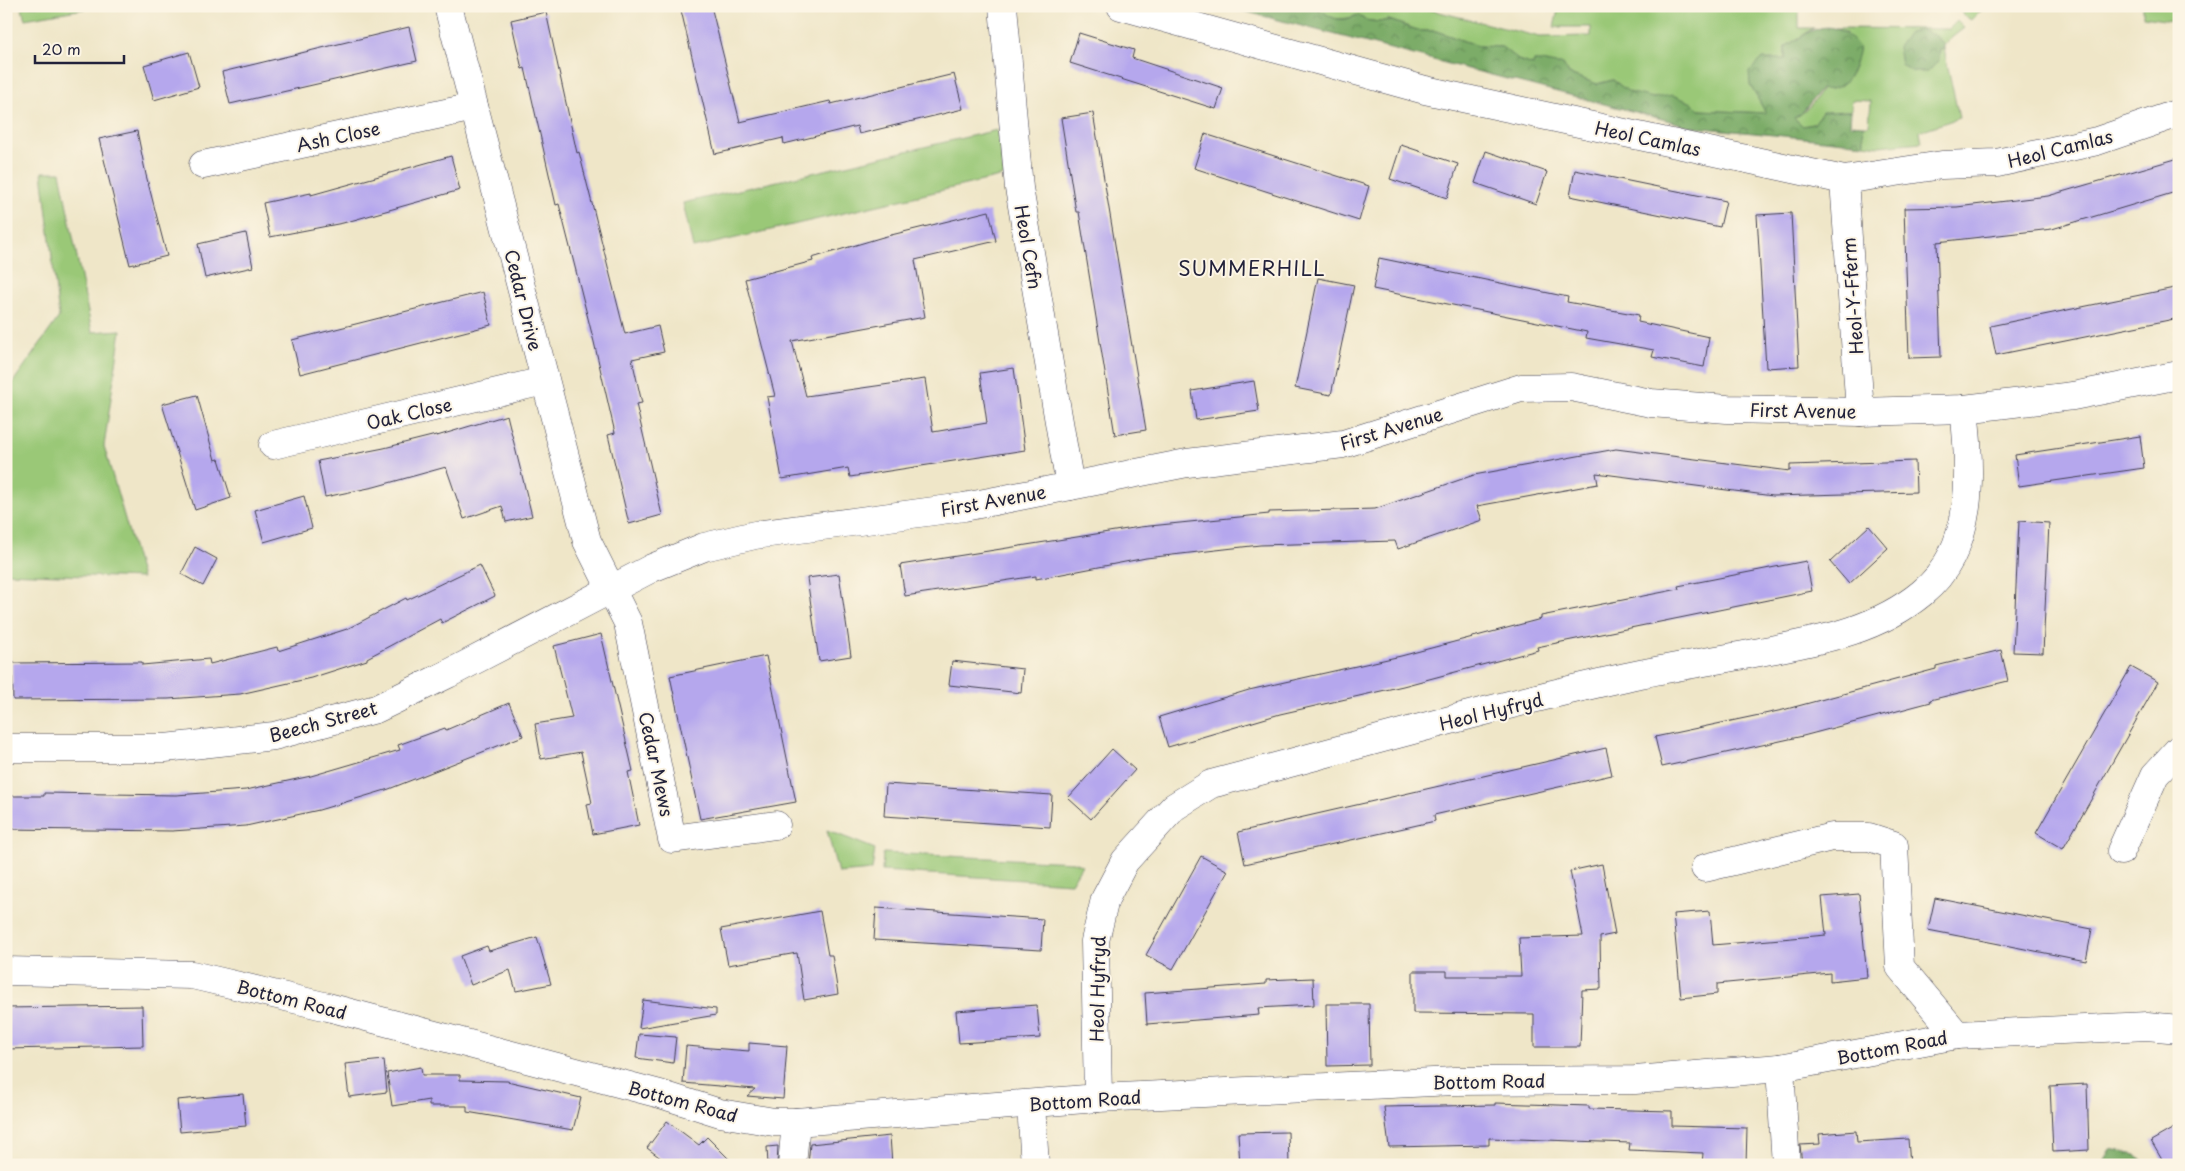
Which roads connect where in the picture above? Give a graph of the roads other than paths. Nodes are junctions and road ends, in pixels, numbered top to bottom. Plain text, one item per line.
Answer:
1 (448, 6) edge
2 (1003, 6) edge
3 (1121, 6) edge
4 (474, 107) junction
5 (2179, 113) edge
6 (203, 165) dead end
7 (1844, 180) junction
8 (2179, 376) edge
9 (544, 381) junction
10 (1964, 409) junction
11 (1860, 412) junction
12 (273, 445) dead end
13 (1070, 486) junction
14 (612, 588) junction
15 (6, 748) edge
16 (2179, 749) edge
17 (776, 825) dead end
18 (2121, 852) dead end
19 (1705, 868) dead end
20 (6, 971) edge
21 (2179, 1029) edge
22 (1957, 1035) junction
23 (1780, 1068) junction
24 (1098, 1098) junction
25 (1031, 1104) junction
26 (796, 1122) junction
27 (792, 1165) edge
28 (1035, 1165) edge
29 (1786, 1165) edge

1 - 4 street, Cedar Drive
2 - 13 street, Heol Cefn
3 - 7 street, Heol Camlas
4 - 6 street, Ash Close
4 - 9 street, Cedar Drive
5 - 7 street, Heol Camlas
7 - 11 street, Heol-Y-Fferm
8 - 10 street, First Avenue
9 - 12 street, Oak Close
9 - 14 street, Cedar Drive
10 - 11 street, First Avenue
10 - 24 street, Heol Hyfryd
11 - 13 street, First Avenue
13 - 14 street, First Avenue
14 - 15 street, Beech Street
14 - 17 street, Cedar Mews
16 - 18 street
19 - 22 street
20 - 26 street, Bottom Road
21 - 22 street, Bottom Road
22 - 23 street, Bottom Road
23 - 24 street, Bottom Road
23 - 29 street
24 - 25 street, Bottom Road
25 - 26 street, Bottom Road
25 - 28 street
26 - 27 street

